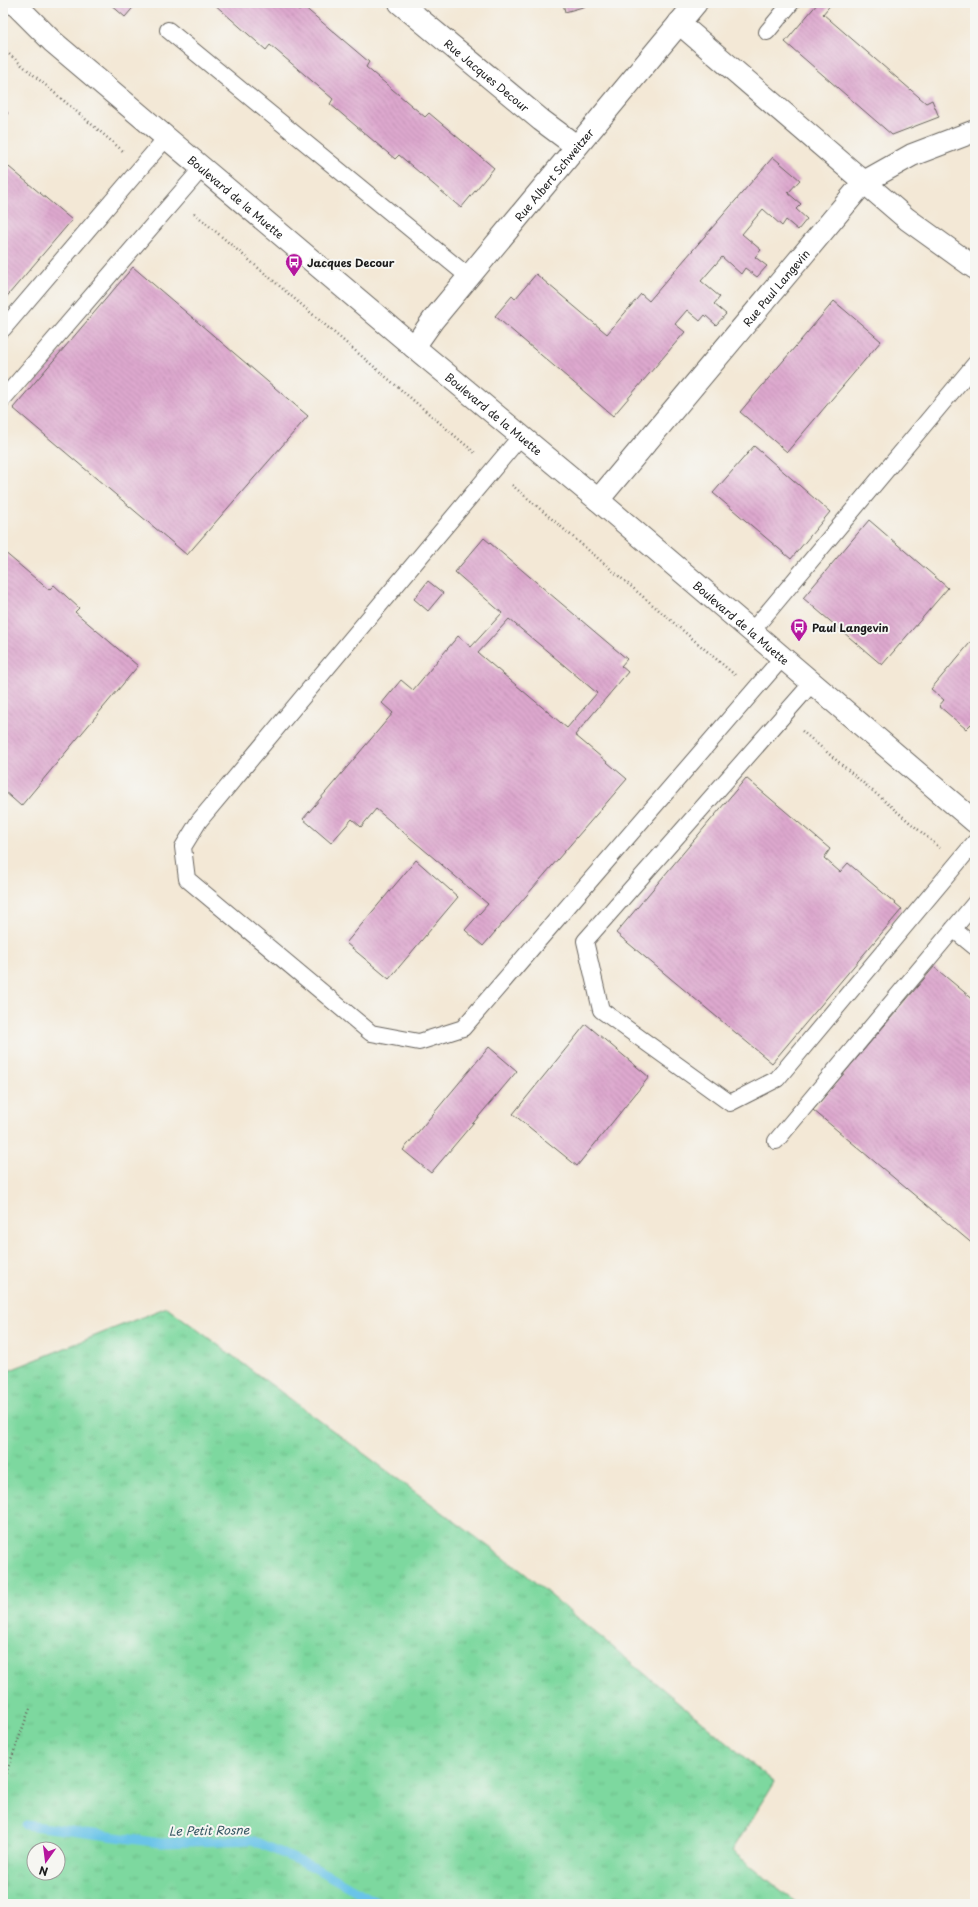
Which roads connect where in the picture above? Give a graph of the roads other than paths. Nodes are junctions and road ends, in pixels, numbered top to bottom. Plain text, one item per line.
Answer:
1 (14, 3) edge
2 (400, 3) edge
3 (696, 3) edge
4 (791, 3) edge
5 (679, 24) junction
6 (168, 30) dead end
7 (767, 32) dead end
8 (975, 131) edge
9 (166, 138) junction
10 (576, 146) junction
11 (202, 168) junction
12 (864, 182) junction
13 (972, 262) edge
14 (469, 277) junction
15 (3, 329) edge
16 (414, 347) junction
17 (975, 364) edge
18 (3, 399) edge
19 (521, 436) junction
20 (598, 500) junction
21 (752, 631) junction
22 (782, 658) junction
23 (812, 682) junction
24 (975, 822) edge
25 (975, 842) edge
26 (975, 903) edge
27 (954, 929) junction
28 (975, 947) edge
29 (776, 1141) dead end

1 - 9 street, Boulevard de la Muette
2 - 10 street, Rue Jacques Decour
3 - 5 street, Rue Albert Schweitzer
4 - 7 lane
5 - 10 street, Rue Albert Schweitzer
5 - 12 street
6 - 14 lane
8 - 12 street
9 - 11 street, Boulevard de la Muette
9 - 15 lane
10 - 14 street, Rue Albert Schweitzer
11 - 16 street, Boulevard de la Muette
11 - 18 lane
12 - 13 street
12 - 20 street, Rue Paul Langevin
14 - 16 street, Rue Albert Schweitzer
16 - 19 street, Boulevard de la Muette
17 - 21 lane
19 - 20 street, Boulevard de la Muette
19 - 22 lane
20 - 21 street, Boulevard de la Muette
21 - 22 street, Boulevard de la Muette
22 - 23 street, Boulevard de la Muette
23 - 24 street, Boulevard de la Muette
23 - 25 lane
26 - 27 lane
27 - 28 lane
27 - 29 lane

